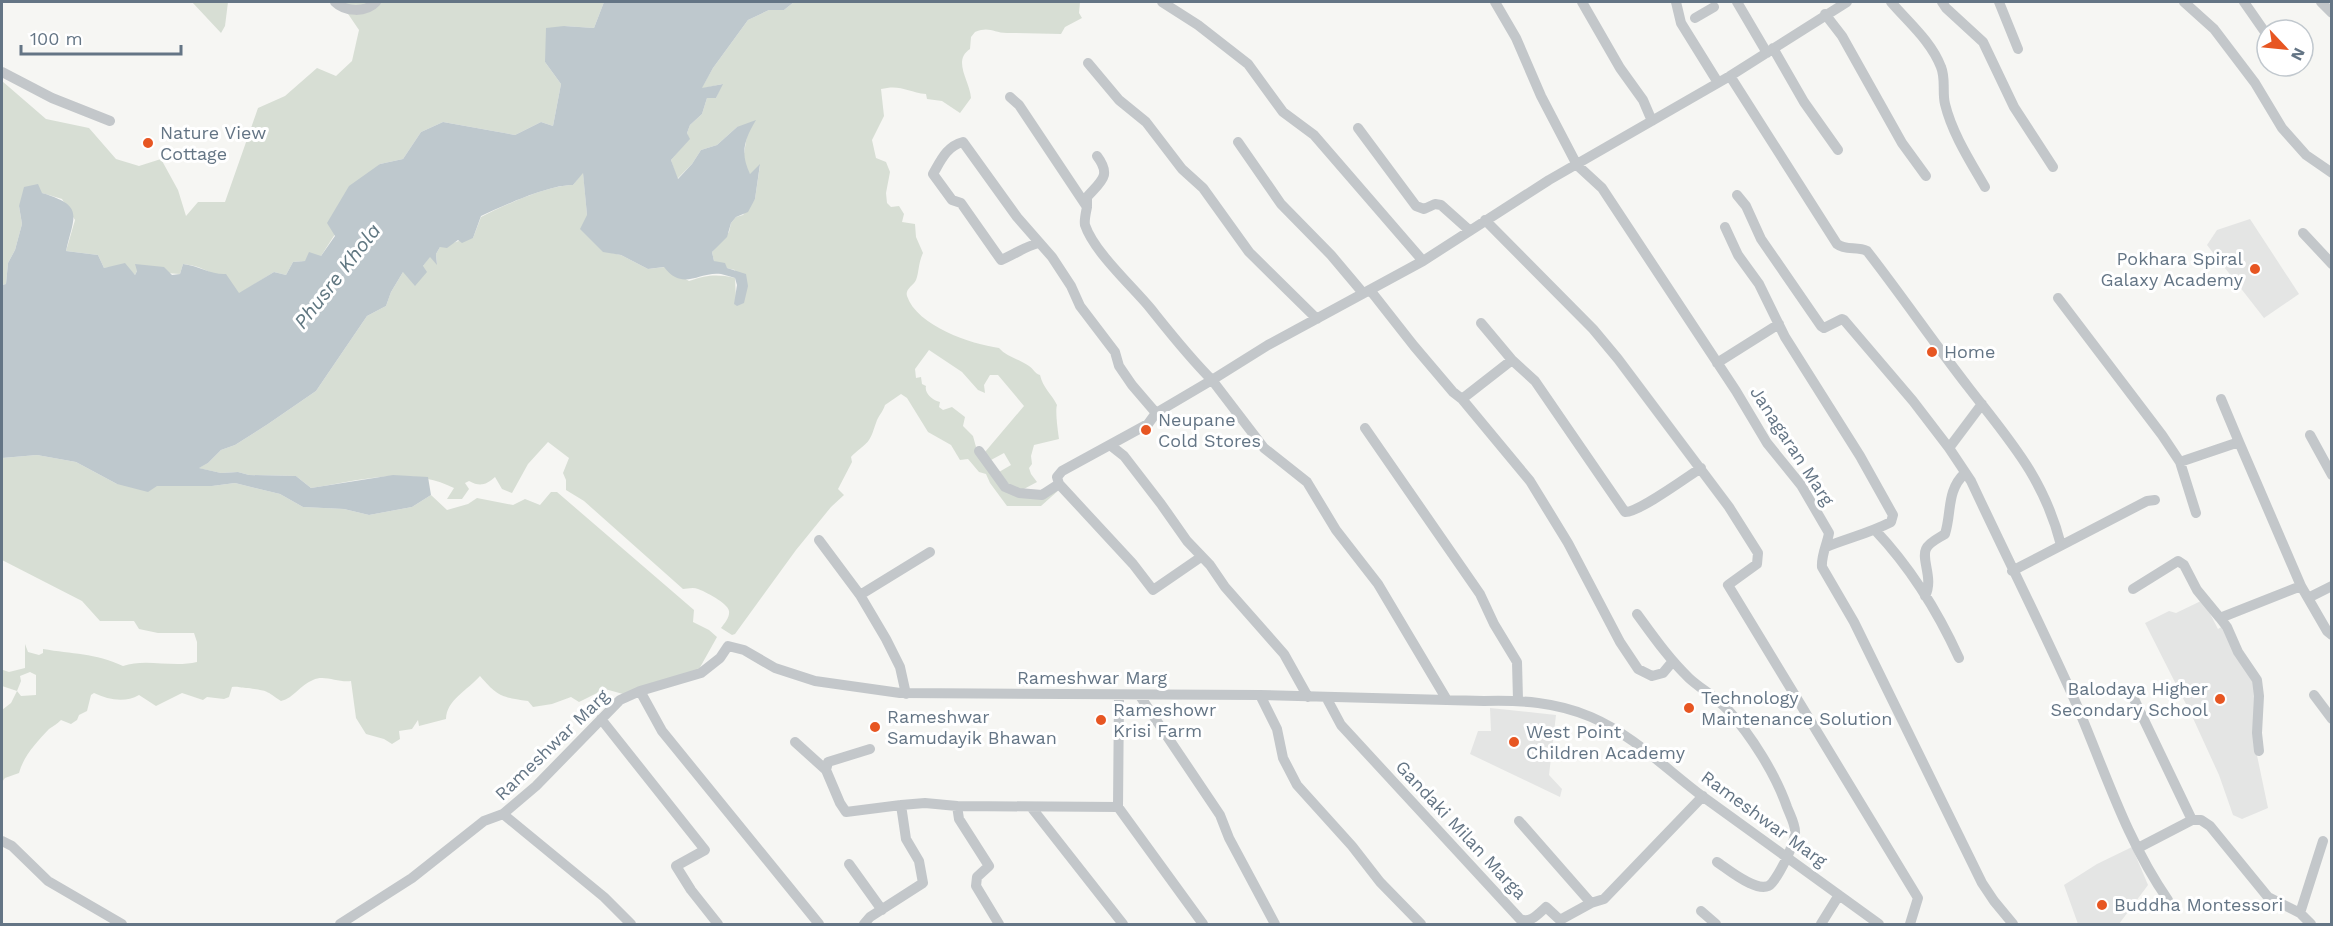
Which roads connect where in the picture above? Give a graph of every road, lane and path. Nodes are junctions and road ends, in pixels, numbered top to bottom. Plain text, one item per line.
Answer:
1 (335, 2) edge
2 (376, 2) edge
3 (1162, 2) edge
4 (1495, 2) edge
5 (1582, 2) edge
6 (1676, 2) edge
7 (1725, 2) edge
8 (1737, 2) edge
9 (1847, 2) edge
10 (1891, 2) edge
11 (1942, 2) edge
12 (1999, 2) edge
13 (2184, 2) edge
14 (2244, 2) edge
15 (2321, 2) edge
16 (1713, 4) edge
17 (2331, 13) edge
18 (1825, 14) junction
19 (1695, 18) dead end
20 (2255, 18) edge
21 (2018, 49) dead end
22 (1770, 50) junction
23 (1088, 63) dead end
24 (2, 72) edge
25 (1730, 76) junction
26 (1717, 81) junction
27 (1010, 98) dead end
28 (1652, 120) junction
29 (110, 121) dead end
30 (1358, 128) dead end
31 (1238, 142) dead end
32 (1838, 150) dead end
33 (1097, 156) dead end
34 (1577, 165) junction
35 (2053, 167) dead end
36 (2331, 173) edge
37 (1926, 176) dead end
38 (1985, 187) dead end
39 (1737, 195) dead end
40 (1087, 207) junction
41 (1485, 220) junction
42 (1725, 227) dead end
43 (1469, 231) junction
44 (2303, 233) dead end
45 (1039, 243) junction
46 (1423, 261) junction
47 (2331, 264) edge
48 (1366, 291) junction
49 (2058, 298) dead end
50 (1317, 320) junction
51 (1481, 323) dead end
52 (1779, 324) junction
53 (1512, 360) junction
54 (1717, 363) junction
55 (1212, 380) junction
56 (1462, 399) junction
57 (2220, 399) dead end
58 (1982, 404) junction
59 (1156, 413) junction
60 (1365, 428) dead end
61 (2310, 435) dead end
62 (2239, 442) junction
63 (1110, 445) junction
64 (1949, 448) junction
65 (980, 451) dead end
66 (2180, 462) junction
67 (1701, 468) junction
68 (1965, 473) junction
69 (2331, 475) edge
70 (1059, 484) junction
71 (2155, 500) dead end
72 (2196, 513) dead end
73 (1875, 530) junction
74 (819, 540) dead end
75 (2061, 545) junction
76 (1826, 547) junction
77 (930, 552) dead end
78 (1201, 557) junction
79 (2012, 571) junction
80 (2301, 586) junction
81 (2331, 586) edge
82 (2133, 589) dead end
83 (860, 595) junction
84 (1926, 596) junction
85 (2308, 598) junction
86 (1637, 614) dead end
87 (2220, 618) junction
88 (2331, 636) edge
89 (1959, 658) dead end
90 (1673, 662) junction
91 (640, 691) junction
92 (906, 694) junction
93 (1260, 695) junction
94 (2314, 695) dead end
95 (1119, 696) junction
96 (1140, 696) junction
97 (1308, 697) junction
98 (1326, 697) junction
99 (2134, 699) dead end
100 (1447, 700) junction
101 (1518, 700) junction
102 (601, 719) junction
103 (2331, 719) edge
104 (795, 742) dead end
105 (870, 750) dead end
106 (2259, 751) dead end
107 (826, 770) junction
108 (1703, 796) junction
109 (901, 806) junction
110 (957, 806) junction
111 (1031, 807) junction
112 (1118, 807) junction
113 (503, 814) junction
114 (2192, 820) junction
115 (1519, 821) dead end
116 (2323, 841) dead end
117 (2, 842) edge
118 (2138, 848) junction
119 (1787, 857) junction
120 (1717, 862) dead end
121 (849, 864) dead end
122 (1839, 895) junction
123 (2168, 900) dead end
124 (1591, 903) junction
125 (882, 910) junction
126 (1701, 911) dead end
127 (2300, 914) junction
128 (122, 924) edge
129 (340, 924) edge
130 (631, 924) edge
131 (718, 924) edge
132 (819, 924) edge
133 (864, 924) edge
134 (999, 924) edge
135 (1123, 924) edge
136 (1203, 924) edge
137 (1275, 924) edge
138 (1421, 924) edge
139 (1716, 924) edge
140 (1821, 924) edge
141 (1879, 924) edge
142 (1910, 924) edge
143 (2013, 924) edge
144 (2311, 924) edge

1 - 2 street
3 - 46 street
4 - 34 street, Janagaran Marg
5 - 28 street
6 - 26 street
7 - 16 street
8 - 22 street
9 - 18 street
10 - 38 street
11 - 35 street
12 - 21 street
13 - 36 street
14 - 20 street
15 - 17 street
16 - 19 street
18 - 22 street
18 - 37 street
22 - 25 street
22 - 32 street
23 - 50 street
24 - 29 street
25 - 26 street
25 - 58 street
26 - 28 street
27 - 40 street
28 - 34 street
30 - 43 street
31 - 48 street
33 - 40 street
34 - 41 street
34 - 54 street, Janagaran Marg
39 - 64 street
40 - 55 street
41 - 43 street
41 - 67 street
42 - 52 street
43 - 46 street
44 - 47 street
45 - 45 street
45 - 59 street
46 - 48 street
48 - 50 street
48 - 56 street
49 - 66 street
50 - 55 street
51 - 53 street
52 - 54 street
52 - 73 street
53 - 56 street
53 - 67 street
54 - 76 street, Janagaran Marg
55 - 59 street
55 - 100 street
56 - 90 street
57 - 62 street
58 - 64 street
58 - 75 street
59 - 63 street
60 - 101 street
61 - 69 street
62 - 66 street
62 - 80 street
63 - 70 street
63 - 78 street
64 - 68 street
65 - 70 street
66 - 72 street
67 - 142 street
68 - 79 street
68 - 84 street
70 - 78 street
71 - 75 street
73 - 76 street
73 - 84 street
74 - 83 street
75 - 79 street
76 - 143 street, Janagaran Marg
77 - 83 street
78 - 97 street
79 - 118 street
80 - 85 street
80 - 87 street
81 - 85 street
82 - 87 street
83 - 92 street
84 - 89 street
85 - 88 street
86 - 90 street
87 - 106 street
90 - 119 street
91 - 92 street, Rameshwar Marg
91 - 102 street, Rameshwar Marg
91 - 132 street
92 - 95 street, Rameshwar Marg
93 - 96 street, Rameshwar Marg
93 - 97 street, Rameshwar Marg
93 - 138 street
94 - 103 street
95 - 96 street, Rameshwar Marg
95 - 112 street
96 - 137 street
97 - 98 street, Rameshwar Marg
98 - 100 street, Rameshwar Marg
98 - 124 street, Gandaki Milan Marga
99 - 114 street
100 - 101 street, Rameshwar Marg
101 - 108 street, Rameshwar Marg
102 - 113 street, Rameshwar Marg
102 - 131 street
104 - 107 street
105 - 107 street
107 - 109 street
108 - 119 street, Rameshwar Marg
108 - 124 street, Gandaki Milan Marga
109 - 110 street
109 - 125 street
110 - 111 street
110 - 134 street
111 - 112 street
111 - 135 street
112 - 136 street
113 - 129 street, Rameshwar Marg
113 - 130 street
114 - 118 street
114 - 127 street
115 - 124 street
116 - 127 street
117 - 128 street
118 - 123 street
119 - 120 street
119 - 122 street, Rameshwar Marg
121 - 125 street
122 - 140 street
122 - 141 street, Rameshwar Marg
125 - 133 street
126 - 139 street
127 - 144 street

